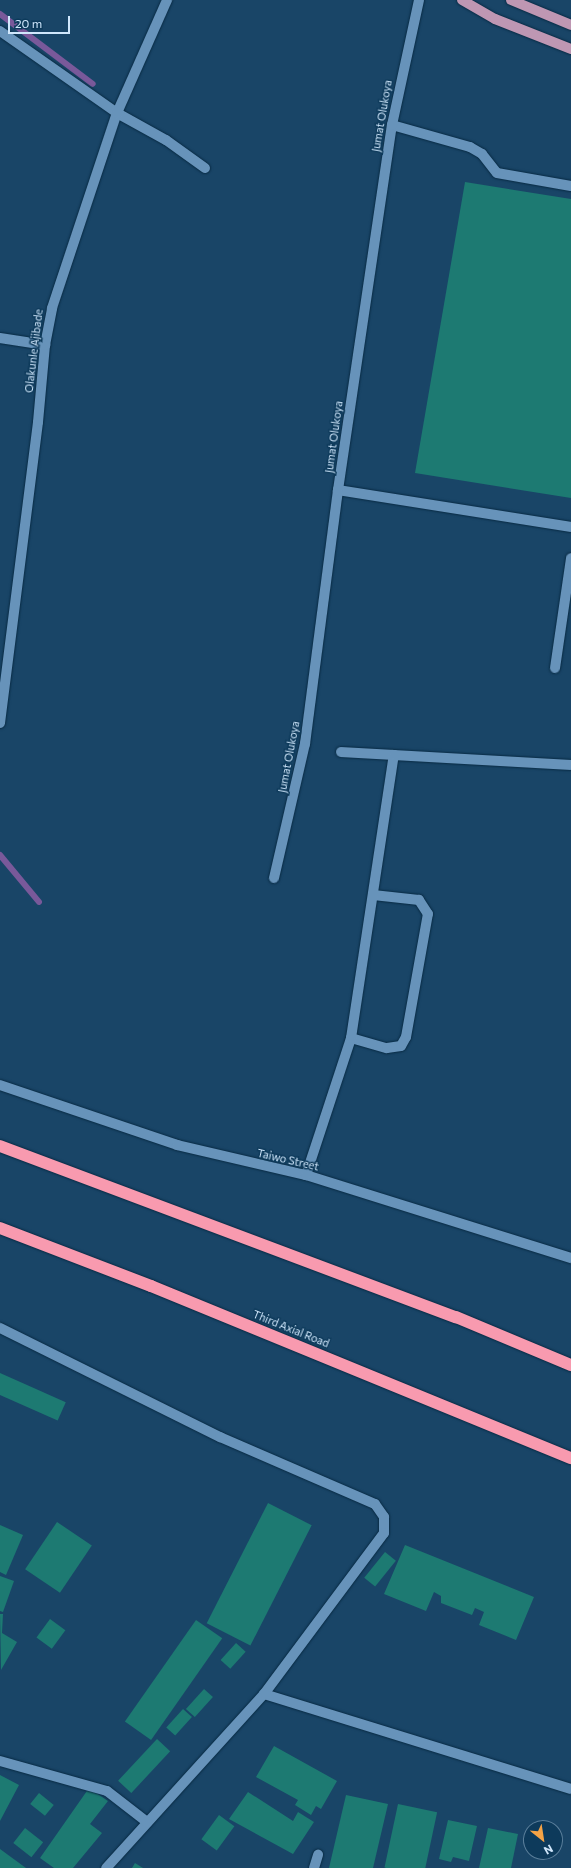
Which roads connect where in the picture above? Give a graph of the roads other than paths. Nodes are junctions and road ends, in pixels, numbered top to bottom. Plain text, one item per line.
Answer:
1 (167, 0) edge
2 (419, 0) edge
3 (462, 0) edge
4 (511, 0) edge
5 (571, 25) edge
6 (0, 31) edge
7 (571, 49) edge
8 (117, 113) junction
9 (392, 125) junction
10 (205, 168) dead end
11 (571, 186) edge
12 (0, 338) edge
13 (45, 345) junction
14 (338, 490) junction
15 (571, 527) edge
16 (571, 558) edge
17 (555, 668) dead end
18 (0, 723) edge
19 (341, 752) dead end
20 (394, 755) junction
21 (571, 765) edge
22 (274, 878) dead end
23 (374, 895) junction
24 (351, 1038) junction
25 (0, 1085) edge
26 (0, 1146) edge
27 (306, 1175) junction
28 (0, 1228) edge
29 (571, 1258) edge
30 (0, 1328) edge
31 (571, 1365) edge
32 (571, 1458) edge
33 (264, 1694) junction
34 (0, 1761) edge
35 (571, 1789) edge
36 (147, 1822) junction
37 (318, 1855) dead end
38 (106, 1868) edge
39 (314, 1868) edge

1 - 8 street, Olakunle Ajibade
2 - 9 street, Jumat Olukoya
3 - 7 main road
4 - 5 main road
6 - 8 street
8 - 10 street
8 - 13 street, Olakunle Ajibade
9 - 11 street
9 - 14 street, Jumat Olukoya
12 - 13 street
13 - 18 street, Olakunle Ajibade
14 - 15 street
14 - 22 street, Jumat Olukoya
16 - 17 street
19 - 20 street
20 - 21 street
20 - 23 street
23 - 24 street
23 - 24 street
24 - 27 street
25 - 27 street, Taiwo Street
26 - 31 highway
27 - 29 street, Taiwo Street
28 - 32 highway, Third Axial Road
30 - 33 street
33 - 35 street
33 - 36 street
34 - 36 street
36 - 38 street
37 - 39 street

